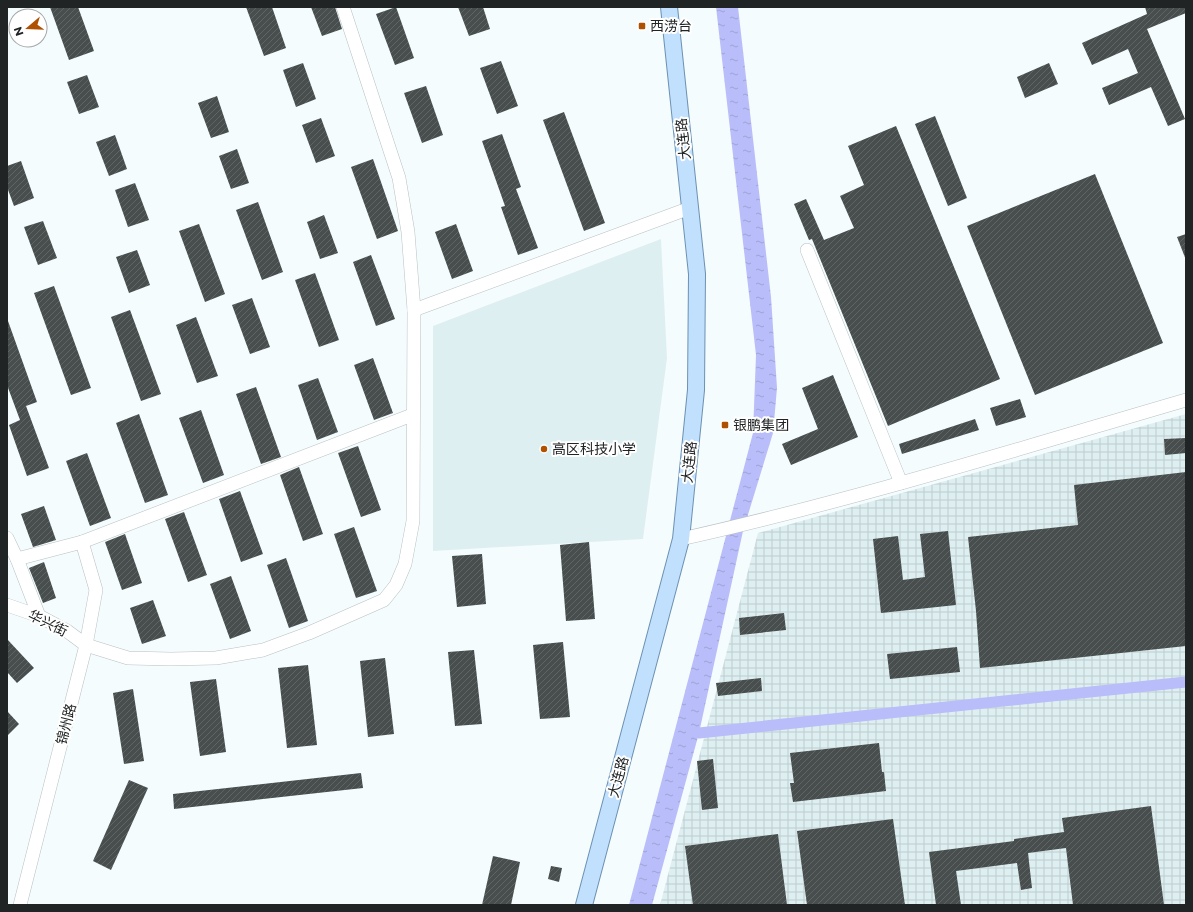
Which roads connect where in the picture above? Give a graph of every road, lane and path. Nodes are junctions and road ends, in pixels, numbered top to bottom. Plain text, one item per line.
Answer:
1 (343, 7) edge
2 (669, 7) edge
3 (690, 208) junction
4 (807, 250) dead end
5 (414, 310) junction
6 (1186, 400) edge
7 (412, 415) junction
8 (901, 483) junction
9 (7, 538) edge
10 (681, 539) junction
11 (82, 542) junction
12 (17, 559) junction
13 (7, 605) edge
14 (39, 616) junction
15 (86, 645) junction
16 (20, 905) edge
17 (584, 905) edge

1 - 5 street, 华兴街
2 - 3 main road, 大连路
3 - 5 street
3 - 10 main road, 大连路
4 - 8 street
5 - 7 street, 华兴街
6 - 8 street
7 - 11 street
7 - 15 street, 华兴街
8 - 10 street
9 - 12 street
10 - 17 main road, 大连路
11 - 12 street
11 - 15 street, 锦州路
12 - 14 street
13 - 14 street, 华兴街
14 - 15 street, 华兴街
15 - 16 street, 锦州路

